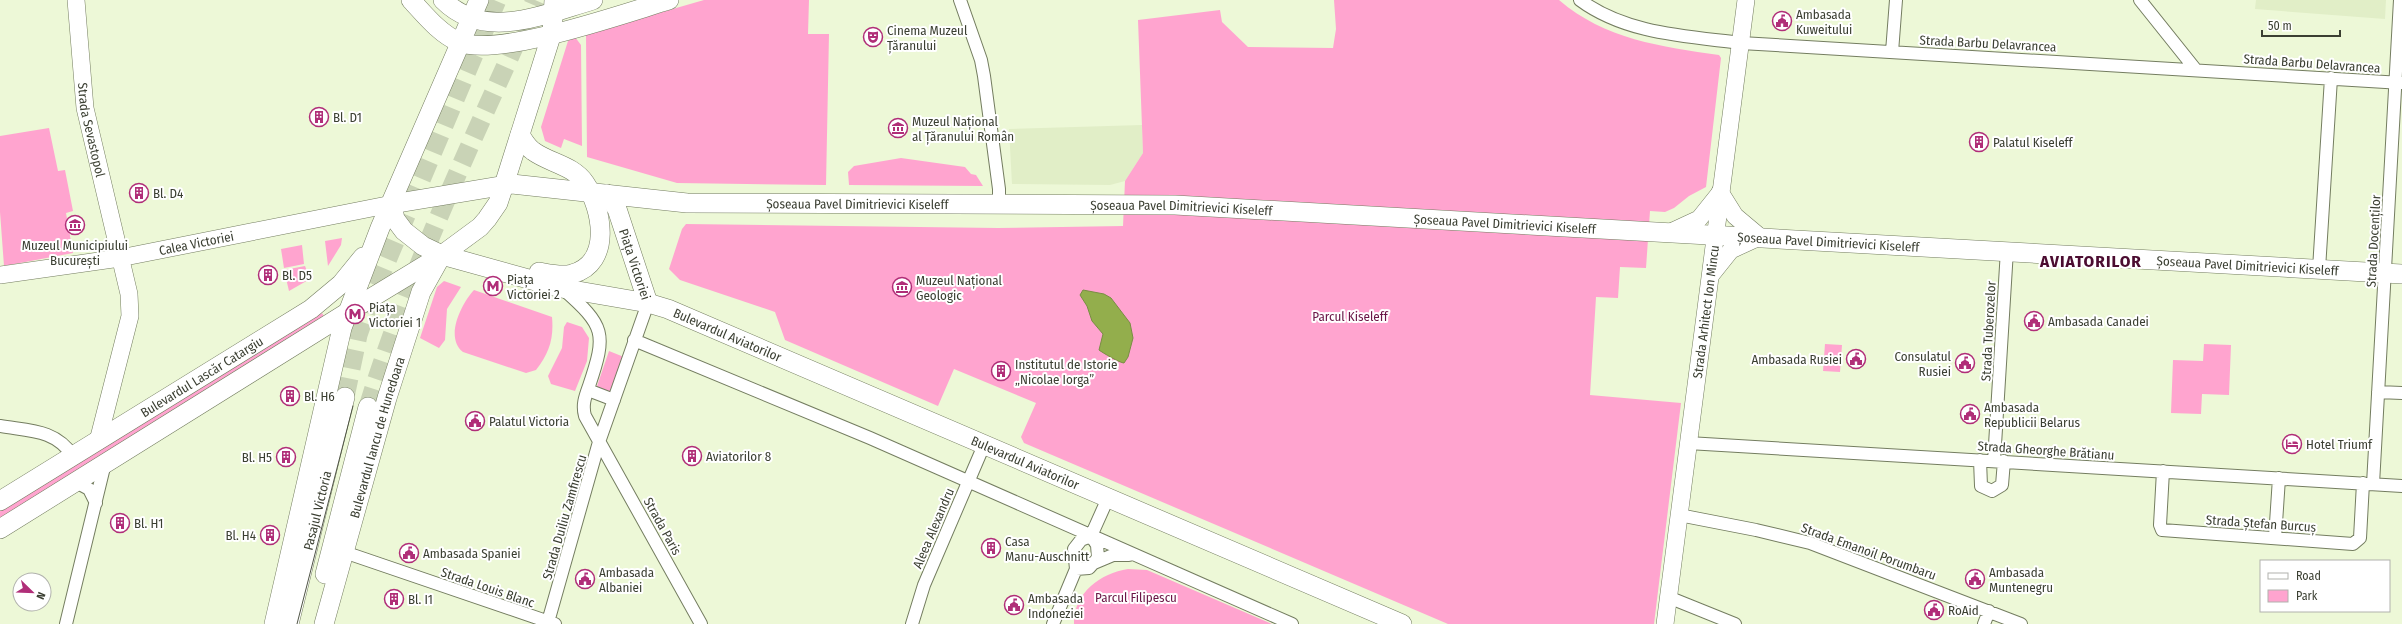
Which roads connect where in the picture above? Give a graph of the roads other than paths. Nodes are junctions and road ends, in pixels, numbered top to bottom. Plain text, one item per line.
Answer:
1 (76, 0) edge
2 (411, 0) edge
3 (443, 0) edge
4 (480, 0) edge
5 (593, 0) edge
6 (669, 0) edge
7 (960, 0) edge
8 (1580, 0) edge
9 (1746, 0) edge
10 (1896, 0) edge
11 (2140, 0) edge
12 (2400, 0) edge
13 (554, 5) edge
14 (471, 19) junction
15 (552, 33) junction
16 (460, 42) junction
17 (1741, 43) junction
18 (1892, 52) junction
19 (2196, 70) junction
20 (2331, 78) junction
21 (2399, 83) edge
22 (520, 135) junction
23 (504, 185) junction
24 (1720, 192) junction
25 (598, 193) junction
26 (392, 204) junction
27 (999, 205) junction
28 (380, 228) junction
29 (1672, 232) junction
30 (1715, 234) junction
31 (1760, 237) junction
32 (2007, 250) junction
33 (442, 256) junction
34 (120, 258) junction
35 (2319, 269) junction
36 (494, 270) junction
37 (2394, 274) edge
38 (0, 275) edge
39 (1710, 277) junction
40 (561, 288) junction
41 (648, 303) junction
42 (348, 312) junction
43 (305, 339) junction
44 (634, 340) junction
45 (334, 365) junction
46 (588, 390) junction
47 (2378, 392) junction
48 (2402, 393) edge
49 (345, 397) tunnel mouth
50 (614, 400) junction
51 (368, 407) tunnel mouth
52 (0, 426) edge
53 (98, 441) junction
54 (599, 442) junction
55 (1688, 442) junction
56 (984, 445) junction
57 (73, 456) junction
58 (1980, 460) junction
59 (1999, 461) junction
60 (105, 463) junction
61 (2164, 471) junction
62 (2279, 478) junction
63 (968, 481) junction
64 (76, 482) junction
65 (2368, 484) junction
66 (2402, 486) edge
67 (1108, 498) junction
68 (0, 501) edge
69 (96, 503) junction
70 (1679, 515) junction
71 (0, 529) edge
72 (1091, 536) junction
73 (2275, 538) junction
74 (344, 552) junction
75 (1134, 556) junction
76 (1094, 564) junction
77 (1076, 570) junction
78 (1668, 598) junction
79 (1989, 611) junction
80 (524, 619) edge
81 (552, 623) edge
82 (66, 624) edge
83 (274, 624) edge
84 (289, 624) edge
85 (312, 624) edge
86 (324, 624) edge
87 (702, 624) edge
88 (912, 624) edge
89 (1053, 624) edge
90 (1292, 624) edge
91 (1402, 624) edge
92 (1665, 624) edge
93 (1735, 624) edge
94 (1984, 624) edge
95 (2021, 624) edge

1 - 34 main road, Strada Sevastopol
2 - 16 main road
3 - 14 main road
4 - 14 main road
5 - 13 main road
6 - 15 main road
7 - 27 street
8 - 17 street, Strada Barbu Delavrancea
9 - 17 main road, Strada Arhitect Ion Mincu
10 - 18 street
11 - 19 street
12 - 21 street, Strada Docenților
13 - 14 main road
13 - 15 main road
14 - 16 main road
15 - 16 main road
15 - 22 main road
16 - 26 main road
17 - 18 street, Strada Barbu Delavrancea
17 - 24 main road, Strada Arhitect Ion Mincu
18 - 19 street, Strada Barbu Delavrancea
19 - 20 street, Strada Barbu Delavrancea
20 - 21 street, Strada Barbu Delavrancea
20 - 35 street
21 - 37 street, Strada Docenților
22 - 23 main road
22 - 25 main road
23 - 25 main road
23 - 26 main road
23 - 33 main road
24 - 29 main road
24 - 30 main road, Strada Arhitect Ion Mincu
24 - 31 main road
25 - 27 main road, Șoseaua Pavel Dimitrievici Kiseleff
25 - 36 main road
25 - 41 main road, Piața Victoriei
26 - 28 main road
26 - 33 main road, Piața Victoriei
26 - 34 main road, Calea Victoriei
27 - 29 main road, Șoseaua Pavel Dimitrievici Kiseleff
28 - 42 main road
28 - 53 main road, Bulevardul Lascăr Catargiu
29 - 30 main road, Șoseaua Pavel Dimitrievici Kiseleff
30 - 31 main road, Șoseaua Pavel Dimitrievici Kiseleff
30 - 39 main road, Strada Arhitect Ion Mincu
31 - 32 main road, Șoseaua Pavel Dimitrievici Kiseleff
31 - 39 main road
32 - 35 main road, Șoseaua Pavel Dimitrievici Kiseleff
32 - 59 street, Strada Tuberozelor
33 - 36 main road, Piața Victoriei
33 - 42 main road
33 - 74 main road, Bulevardul Iancu de Hunedoara
34 - 38 main road, Calea Victoriei
34 - 53 main road, Strada Sevastopol
35 - 37 main road, Șoseaua Pavel Dimitrievici Kiseleff
36 - 40 main road, Piața Victoriei
37 - 47 street, Strada Docenților
39 - 55 main road, Strada Arhitect Ion Mincu
40 - 41 main road, Piața Victoriei
40 - 46 street, Strada Duiliu Zamfirescu
41 - 44 street, Strada Duiliu Zamfirescu
41 - 56 main road, Bulevardul Aviatorilor
42 - 43 main road, Bulevardul Lascăr Catargiu
42 - 45 main road
43 - 45 main road
43 - 60 main road, Bulevardul Lascăr Catargiu
44 - 50 street, Strada Duiliu Zamfirescu
44 - 63 street
45 - 83 main road
46 - 50 street
46 - 54 street, Strada Duiliu Zamfirescu
47 - 48 street
47 - 65 street, Strada Docenților
49 - 84 main road, Pasajul Victoria
50 - 54 street, Strada Duiliu Zamfirescu
51 - 85 main road, Pasajul Victoria
52 - 57 street
53 - 57 main road, Bulevardul Lascăr Catargiu
54 - 81 street, Strada Duiliu Zamfirescu
54 - 87 street, Strada Paris
55 - 58 street, Strada Gheorghe Brătianu
55 - 70 main road, Strada Arhitect Ion Mincu
56 - 63 street, Aleea Alexandru
56 - 67 main road, Bulevardul Aviatorilor
57 - 68 main road, Bulevardul Lascăr Catargiu
58 - 59 street, Strada Gheorghe Brătianu
58 - 59 street, Strada Tuberozelor
59 - 61 street, Strada Gheorghe Brătianu
60 - 64 main road, Bulevardul Lascăr Catargiu
60 - 69 street
61 - 62 street, Strada Gheorghe Brătianu
61 - 73 street, Strada Ștefan Burcuș
62 - 65 street, Strada Gheorghe Brătianu
62 - 73 street
63 - 72 street
63 - 88 street, Aleea Alexandru
64 - 69 street
64 - 71 main road, Bulevardul Lascăr Catargiu
65 - 66 street, Strada Gheorghe Brătianu
65 - 73 street, Strada Ștefan Burcuș
67 - 72 street
67 - 91 main road, Bulevardul Aviatorilor
69 - 82 street
70 - 78 main road, Strada Arhitect Ion Mincu
70 - 79 street, Strada Emanoil Porumbaru
72 - 75 street
72 - 76 street
72 - 77 street
74 - 80 street, Strada Louis Blanc
74 - 86 main road, Bulevardul Iancu de Hunedoara
75 - 76 street
75 - 90 street
76 - 77 street
77 - 89 street
78 - 92 main road, Strada Arhitect Ion Mincu
78 - 93 street
79 - 94 street
79 - 95 street, Strada Emanoil Porumbaru
80 - 81 street, Strada Louis Blanc

